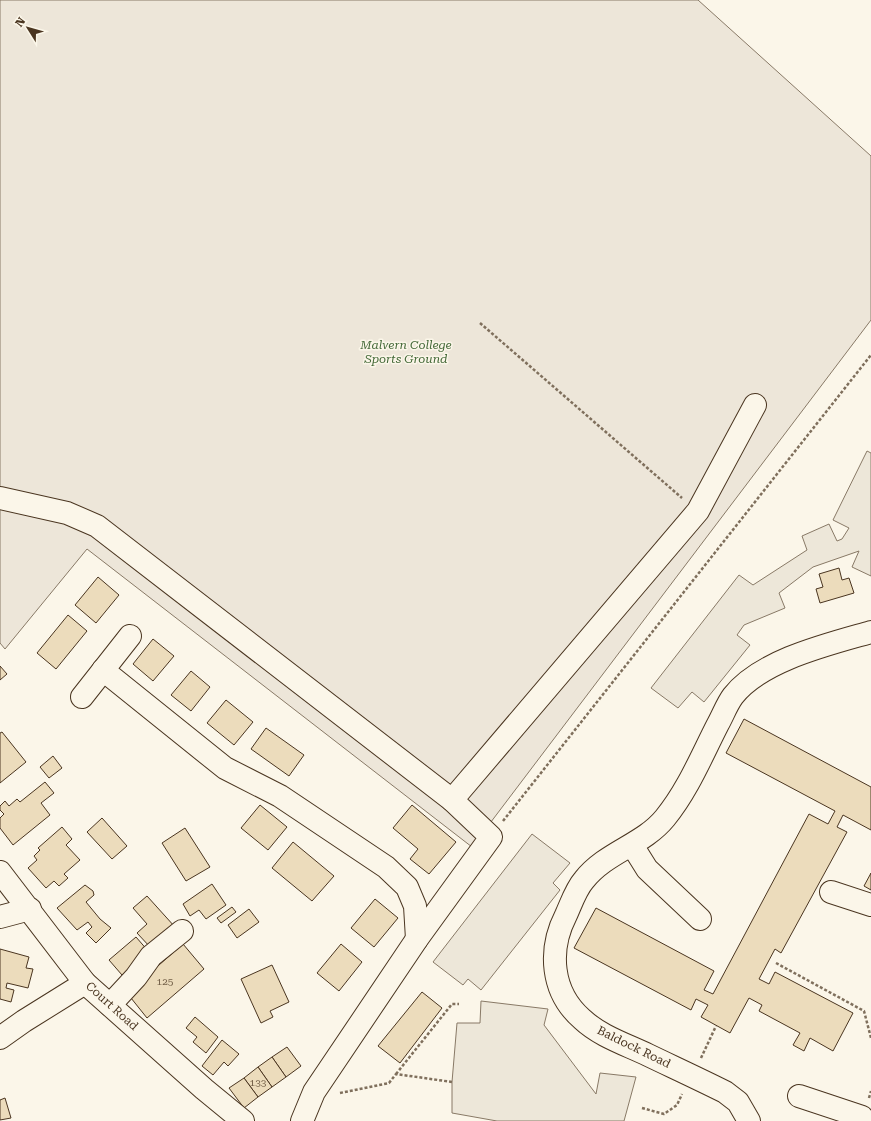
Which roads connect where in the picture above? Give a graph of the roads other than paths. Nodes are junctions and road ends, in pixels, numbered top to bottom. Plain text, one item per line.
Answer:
1 (754, 405) dead end
2 (0, 498) edge
3 (871, 632) edge
4 (130, 636) dead end
5 (103, 670) junction
6 (82, 697) dead end
7 (452, 800) junction
8 (632, 845) junction
9 (0, 872) edge
10 (831, 892) dead end
11 (871, 905) edge
12 (30, 909) junction
13 (0, 917) edge
14 (700, 919) dead end
15 (182, 931) dead end
16 (417, 939) junction
17 (86, 984) junction
18 (110, 1005) junction
19 (0, 1038) edge
20 (798, 1096) dead end
21 (243, 1121) edge
22 (302, 1121) edge
23 (749, 1121) edge
24 (861, 1121) edge

1 - 7 street
2 - 7 street
3 - 8 street, Baldock Road
4 - 5 street
5 - 6 street
5 - 16 street
7 - 16 street
8 - 14 street
8 - 23 street, Baldock Road
9 - 12 street, Court Road
10 - 11 street
12 - 13 street
12 - 17 street, Court Road
15 - 18 street
16 - 22 street
17 - 18 street, Court Road
17 - 19 street
18 - 21 street, Court Road
20 - 24 street

